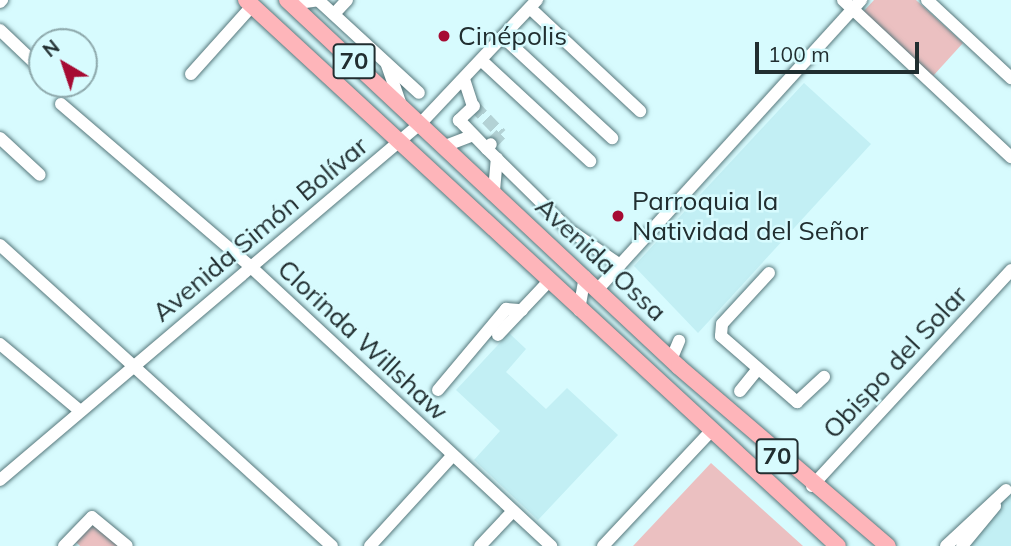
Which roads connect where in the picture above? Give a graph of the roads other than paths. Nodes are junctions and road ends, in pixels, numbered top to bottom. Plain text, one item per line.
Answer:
1 (347, 0) edge
2 (927, 0) edge
3 (289, 2) edge
4 (249, 3) edge
5 (852, 3) edge
6 (533, 4) edge
7 (334, 14) junction
8 (0, 30) edge
9 (503, 37) junction
10 (28, 57) edge
11 (481, 61) junction
12 (387, 63) junction
13 (191, 74) dead end
14 (1011, 78) edge
15 (464, 79) junction
16 (419, 93) dead end
17 (61, 104) dead end
18 (401, 105) junction
19 (440, 105) junction
20 (640, 111) dead end
21 (459, 120) junction
22 (421, 122) junction
23 (473, 135) junction
24 (0, 138) edge
25 (612, 138) dead end
26 (399, 142) junction
27 (445, 146) junction
28 (1011, 157) edge
29 (497, 158) junction
30 (590, 161) dead end
31 (40, 175) dead end
32 (494, 191) junction
33 (0, 245) edge
34 (620, 265) junction
35 (251, 267) junction
36 (1011, 270) edge
37 (769, 273) dead end
38 (585, 277) junction
39 (549, 281) junction
40 (608, 283) junction
41 (522, 310) junction
42 (579, 310) junction
43 (498, 335) dead end
44 (679, 341) dead end
45 (0, 344) edge
46 (671, 360) junction
47 (135, 364) junction
48 (758, 370) junction
49 (824, 377) dead end
50 (438, 390) dead end
51 (740, 391) dead end
52 (80, 411) junction
53 (712, 430) junction
54 (453, 455) junction
55 (0, 480) edge
56 (812, 486) junction
57 (1009, 487) edge
58 (513, 511) junction
59 (69, 544) edge
60 (127, 546) edge
61 (332, 546) edge
62 (370, 546) edge
63 (480, 546) edge
64 (551, 546) edge
65 (603, 546) edge
66 (838, 546) edge
67 (888, 546) edge
68 (946, 546) edge
69 (962, 546) edge

1 - 7 street
2 - 14 street
3 - 7 street
3 - 18 main road, Avenida Ossa / 70
4 - 13 street
4 - 26 main road, Avenida Ossa / 70
5 - 28 street
5 - 34 street
6 - 9 street, Avenida Simón Bolívar
6 - 20 street
7 - 12 street
8 - 10 street
9 - 11 street, Avenida Simón Bolívar
9 - 25 street
11 - 15 street, Avenida Simón Bolívar
11 - 30 street
12 - 16 street
12 - 18 street
15 - 19 street, Avenida Simón Bolívar
15 - 21 street
17 - 35 street, Clorinda Willshaw
18 - 22 main road, Avenida Ossa / 70
19 - 21 street
19 - 22 street, Avenida Simón Bolívar
21 - 23 street
22 - 26 street, Avenida Simón Bolívar
22 - 27 main road, Avenida Ossa / 70
23 - 27 street
23 - 29 street
24 - 31 street
26 - 35 street, Avenida Simón Bolívar
26 - 39 main road, Avenida Ossa / 70
27 - 32 main road, Avenida Ossa / 70
29 - 32 street
29 - 34 street
32 - 38 main road, Avenida Ossa / 70
33 - 47 street
34 - 40 street
35 - 47 street, Avenida Simón Bolívar
35 - 54 street, Clorinda Willshaw
36 - 56 street, Obispo del Solar
37 - 48 street
38 - 40 main road, Avenida Ossa / 70
38 - 42 street
39 - 41 street
39 - 42 main road, Avenida Ossa / 70
40 - 46 main road, Avenida Ossa / 70
41 - 43 street
41 - 50 street
42 - 53 main road, Avenida Ossa / 70
44 - 46 street
45 - 52 street
46 - 56 main road, Avenida Ossa / 70
47 - 52 street, Avenida Simón Bolívar
47 - 61 street
48 - 49 street
48 - 51 street
52 - 55 street, Avenida Simón Bolívar
53 - 65 street
53 - 66 main road, Avenida Ossa / 70
54 - 58 street, Clorinda Willshaw
54 - 62 street
56 - 67 main road, Avenida Ossa / 70
57 - 68 street
57 - 69 street
58 - 63 street
58 - 64 street, Clorinda Willshaw
59 - 60 street

